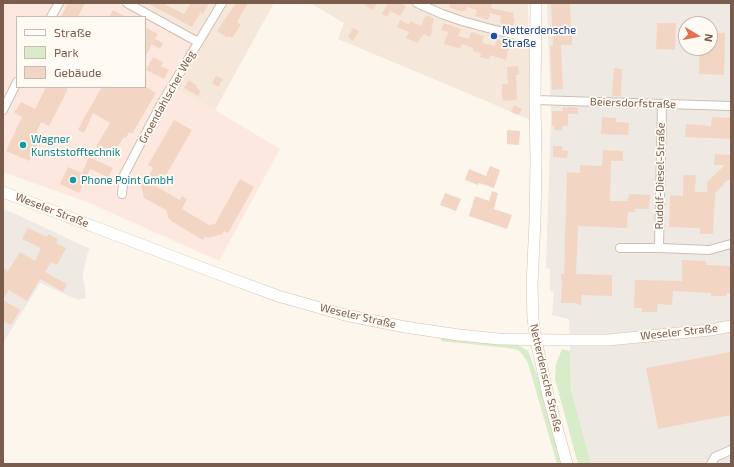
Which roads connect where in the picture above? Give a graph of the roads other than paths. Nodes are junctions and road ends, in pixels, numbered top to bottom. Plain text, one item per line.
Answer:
1 (59, 3) edge
2 (127, 3) edge
3 (222, 3) edge
4 (417, 3) edge
5 (536, 3) edge
6 (52, 16) edge
7 (535, 39) junction
8 (198, 42) junction
9 (16, 84) edge
10 (535, 100) junction
11 (662, 104) junction
12 (731, 106) edge
13 (3, 110) edge
14 (3, 192) edge
15 (122, 194) dead end
16 (731, 244) edge
17 (620, 248) dead end
18 (659, 248) junction
19 (731, 326) edge
20 (536, 340) junction
21 (731, 450) edge
22 (567, 464) edge
23 (711, 464) edge

1 - 6 street
2 - 8 street
3 - 8 street, Groendahlscher Weg
4 - 7 street
5 - 7 main road, Netterdensche Straße
7 - 10 main road, Netterdensche Straße
8 - 15 street, Groendahlscher Weg
9 - 13 street
10 - 11 street, Beiersdorfstraße
10 - 20 main road, Netterdensche Straße
11 - 12 street, Beiersdorfstraße
11 - 18 street, Rudolf-Diesel-Straße
14 - 20 main road, Weseler Straße
16 - 18 street
17 - 18 street
19 - 20 main road, Weseler Straße
20 - 22 main road, Netterdensche Straße
21 - 23 street

